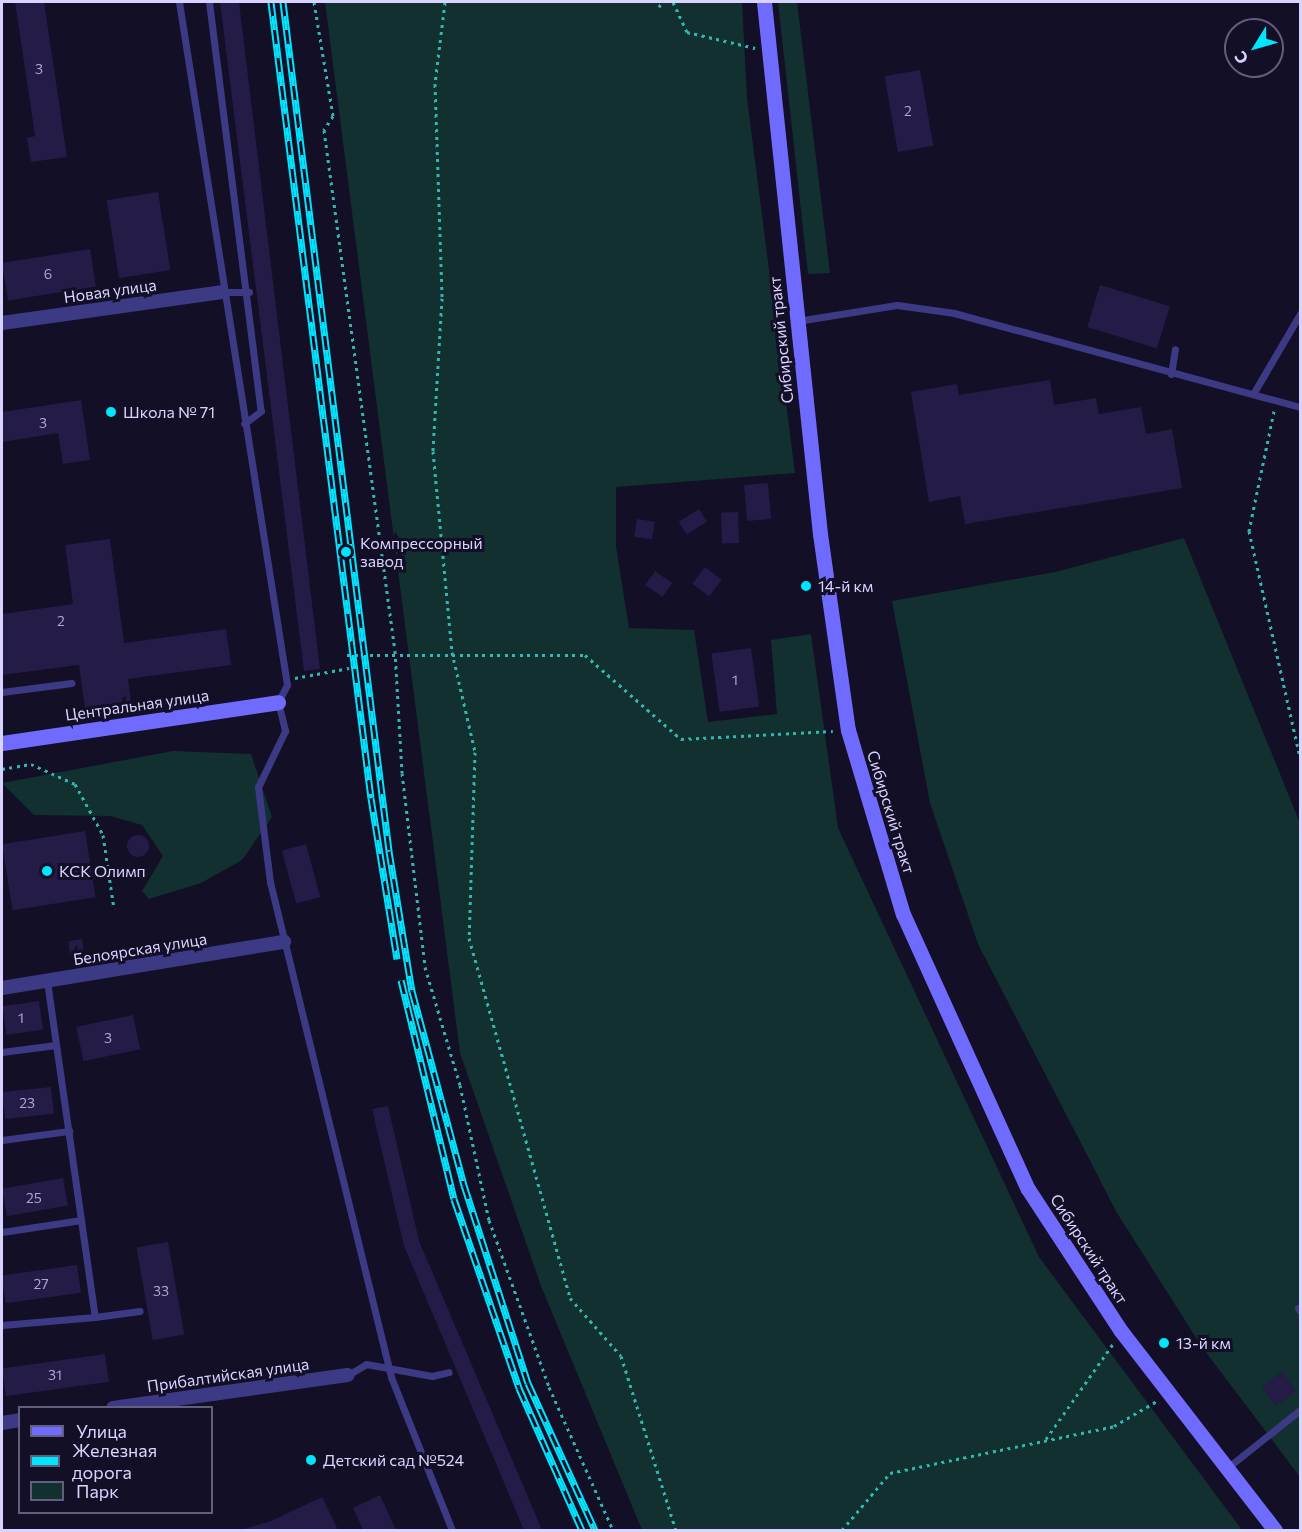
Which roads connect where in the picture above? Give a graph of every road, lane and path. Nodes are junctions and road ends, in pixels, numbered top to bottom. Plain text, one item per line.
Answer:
1 (179, 2) edge
2 (210, 2) edge
3 (314, 2) edge
4 (445, 2) edge
5 (662, 2) edge
6 (673, 2) edge
7 (764, 2) edge
8 (659, 7) dead end
9 (768, 53) junction
10 (222, 292) junction
11 (249, 292) junction
12 (1300, 314) edge
13 (797, 321) junction
14 (2, 323) edge
15 (1175, 349) dead end
16 (1171, 374) junction
17 (1253, 394) junction
18 (1275, 401) junction
19 (1300, 406) edge
20 (244, 424) junction
21 (395, 651) junction
22 (452, 652) junction
23 (347, 655) dead end
24 (349, 668) dead end
25 (71, 683) dead end
26 (287, 685) junction
27 (2, 692) edge
28 (278, 702) junction
29 (833, 731) dead end
30 (2, 743) edge
31 (1300, 757) edge
32 (2, 769) edge
33 (114, 909) dead end
34 (284, 942) junction
35 (47, 981) junction
36 (2, 988) edge
37 (56, 1045) junction
38 (2, 1052) edge
39 (69, 1131) junction
40 (2, 1140) edge
41 (81, 1220) junction
42 (2, 1232) edge
43 (140, 1311) dead end
44 (95, 1317) junction
45 (2, 1325) edge
46 (1121, 1330) junction
47 (389, 1367) junction
48 (449, 1372) dead end
49 (348, 1375) joint
50 (1169, 1394) junction
51 (120, 1406) edge
52 (1300, 1410) edge
53 (18, 1420) edge
54 (2, 1423) edge
55 (1045, 1440) junction
56 (1227, 1468) junction
57 (452, 1530) edge
58 (613, 1530) edge
59 (676, 1530) edge
60 (842, 1530) edge
61 (1275, 1530) edge

1 - 10 lane
2 - 11 lane
3 - 21 path
4 - 22 path
5 - 8 path
6 - 9 path
7 - 9 main road, Сибирский тракт
9 - 13 main road, Сибирский тракт
10 - 11 lane
10 - 14 street, Новая улица
10 - 20 lane
11 - 20 lane
12 - 17 lane
13 - 16 lane
13 - 46 main road, Сибирский тракт
15 - 16 lane
16 - 17 lane
17 - 18 lane
18 - 19 lane
18 - 31 path
20 - 26 lane
21 - 22 path
21 - 23 path
21 - 58 path
22 - 29 path
22 - 59 path
24 - 26 path
25 - 27 lane
26 - 28 lane
28 - 30 main road, Центральная улица
28 - 34 lane
32 - 33 path
34 - 35 street, Белоярская улица
34 - 47 lane
35 - 36 street, Белоярская улица
35 - 37 lane
37 - 38 lane
37 - 39 lane
39 - 40 lane
39 - 41 lane
41 - 42 lane
41 - 44 lane
43 - 44 lane
44 - 45 lane
46 - 50 main road, Сибирский тракт
46 - 55 path
47 - 48 lane
47 - 49 lane
47 - 57 lane
49 - 51 street, Прибалтийская улица
50 - 55 path
50 - 56 main road, Сибирский тракт
52 - 56 lane
53 - 54 street
55 - 60 path
56 - 61 main road, Сибирский тракт

